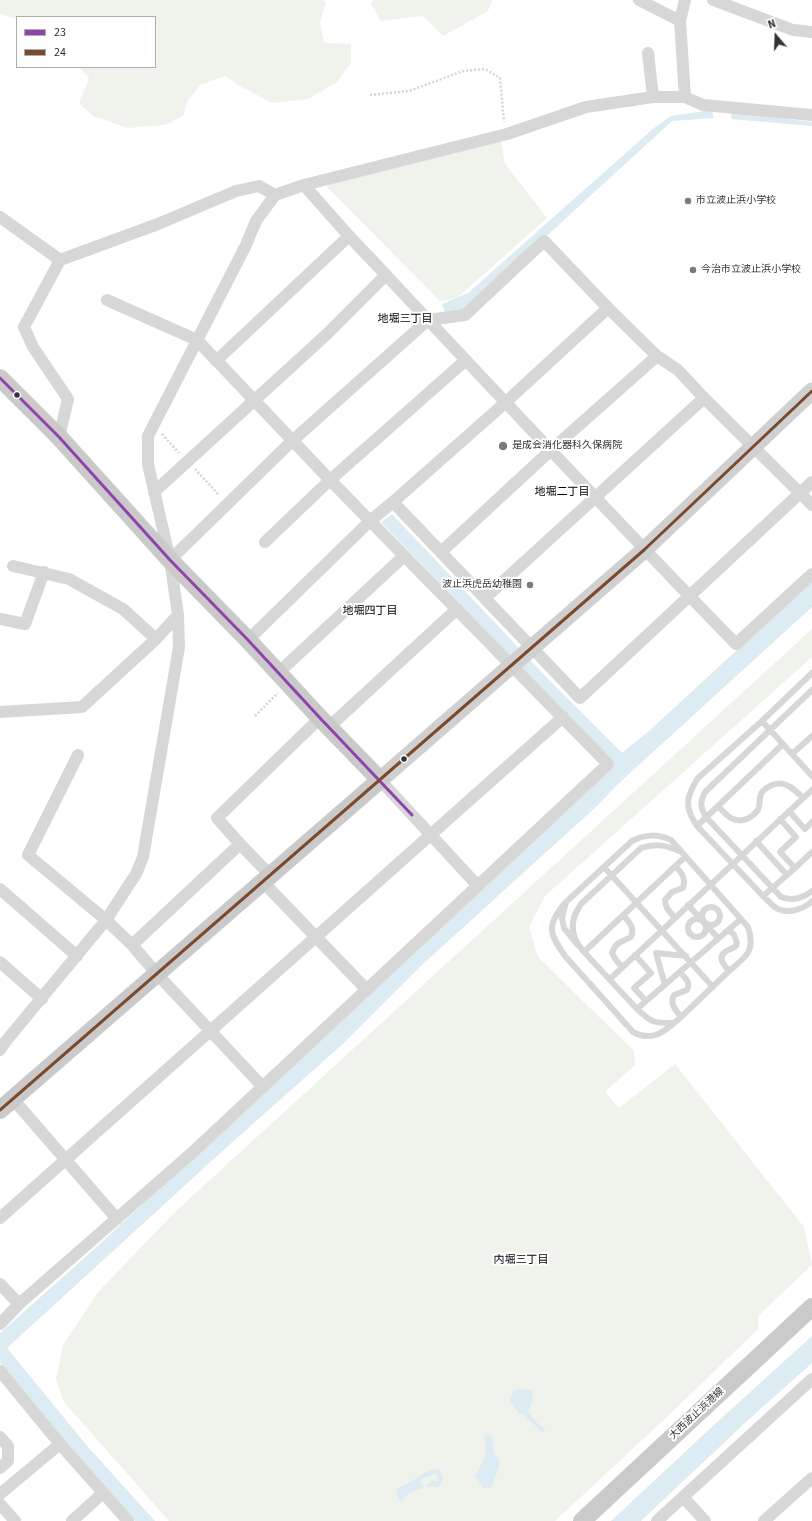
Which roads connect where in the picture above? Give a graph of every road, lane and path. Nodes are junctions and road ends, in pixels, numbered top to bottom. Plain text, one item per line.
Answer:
1 (639, 0) edge
2 (685, 0) edge
3 (714, 0) edge
4 (680, 21) junction
5 (812, 32) edge
6 (648, 53) dead end
7 (370, 95) dead end
8 (653, 97) junction
9 (684, 97) junction
10 (812, 115) edge
11 (507, 134) junction
12 (304, 185) junction
13 (275, 195) junction
14 (0, 217) edge
15 (349, 236) junction
16 (60, 260) junction
17 (386, 276) junction
18 (107, 300) dead end
19 (608, 308) junction
20 (428, 320) junction
21 (196, 340) junction
22 (657, 356) junction
23 (466, 360) junction
24 (216, 361) junction
25 (0, 378) edge
26 (812, 391) edge
27 (704, 398) junction
28 (254, 401) junction
29 (506, 402) junction
30 (59, 437) junction
31 (292, 441) junction
32 (754, 447) junction
33 (550, 450) junction
34 (330, 480) junction
35 (812, 482) edge
36 (154, 492) junction
37 (800, 494) junction
38 (595, 497) junction
39 (393, 502) junction
40 (812, 505) edge
41 (370, 521) junction
42 (265, 542) dead end
43 (644, 550) junction
44 (441, 552) junction
45 (404, 556) junction
46 (170, 560) junction
47 (13, 566) dead end
48 (44, 572) junction
49 (812, 574) edge
50 (689, 596) junction
51 (485, 598) junction
52 (456, 609) junction
53 (178, 615) junction
54 (0, 619) edge
55 (156, 639) junction
56 (248, 640) junction
57 (531, 647) junction
58 (513, 665) junction
59 (812, 673) edge
60 (283, 678) junction
61 (812, 690) edge
62 (0, 712) edge
63 (255, 716) dead end
64 (563, 717) junction
65 (762, 721) junction
66 (324, 723) junction
67 (770, 730) junction
68 (812, 736) edge
69 (783, 744) junction
70 (78, 754) dead end
71 (792, 754) junction
72 (812, 776) edge
73 (380, 780) junction
74 (812, 790) edge
75 (803, 798) junction
76 (718, 806) junction
77 (789, 811) junction
78 (706, 817) junction
79 (780, 819) junction
80 (812, 822) edge
81 (697, 826) junction
82 (431, 834) junction
83 (756, 842) junction
84 (240, 844) junction
85 (812, 852) edge
86 (683, 854) junction
87 (742, 855) junction
88 (733, 863) junction
89 (675, 866) junction
90 (604, 867) junction
91 (795, 868) junction
92 (612, 875) junction
93 (787, 875) junction
94 (267, 879) junction
95 (710, 885) junction
96 (478, 886) junction
97 (772, 888) junction
98 (0, 889) edge
99 (812, 891) edge
100 (763, 896) junction
101 (812, 901) edge
102 (566, 902) junction
103 (637, 902) junction
104 (688, 905) junction
105 (623, 915) junction
106 (675, 918) junction
107 (741, 918) junction
108 (106, 920) junction
109 (662, 930) junction
110 (728, 930) junction
111 (317, 937) junction
112 (718, 938) junction
113 (577, 944) junction
114 (132, 945) junction
115 (584, 952) junction
116 (635, 955) junction
117 (77, 956) junction
118 (686, 956) junction
119 (0, 962) edge
120 (691, 962) junction
121 (622, 967) junction
122 (680, 972) junction
123 (729, 972) junction
124 (157, 974) junction
125 (610, 979) junction
126 (666, 985) junction
127 (713, 987) junction
128 (367, 990) junction
129 (42, 999) junction
130 (646, 1001) junction
131 (637, 1009) junction
132 (681, 1017) junction
133 (674, 1023) junction
134 (210, 1031) junction
135 (2, 1042) edge
136 (263, 1087) junction
137 (6, 1105) edge
138 (65, 1160) junction
139 (0, 1218) edge
140 (117, 1219) junction
141 (0, 1284) edge
142 (19, 1304) junction
143 (812, 1307) edge
144 (0, 1324) edge
145 (0, 1371) edge
146 (812, 1379) edge
147 (0, 1437) edge
148 (60, 1444) junction
149 (0, 1468) edge
150 (812, 1478) edge
151 (103, 1493) junction
152 (0, 1494) edge
153 (683, 1497) junction
154 (0, 1504) edge
155 (15, 1521) edge
156 (72, 1521) edge
157 (128, 1521) edge
158 (582, 1521) edge
159 (657, 1521) edge
160 (705, 1521) edge
161 (764, 1521) edge

1 - 4 street
2 - 4 street
3 - 5 street
4 - 9 street
6 - 8 street
7 - 11 path
8 - 9 street
8 - 11 street
9 - 10 street
11 - 12 street
12 - 13 street
12 - 15 street
13 - 16 street
13 - 21 street
14 - 16 street
15 - 17 street
15 - 24 street
16 - 30 street
17 - 20 street
17 - 28 street
18 - 21 street
19 - 20 street
19 - 22 street
19 - 29 street
20 - 23 street
20 - 31 street
21 - 24 street
21 - 36 street
22 - 27 street
22 - 33 street
23 - 29 street
23 - 34 street
24 - 28 street
25 - 30 main road
26 - 32 street
27 - 32 street
27 - 38 street
28 - 31 street
28 - 36 street
29 - 33 street
29 - 39 street
30 - 46 main road
31 - 34 street
31 - 46 street
32 - 37 street
32 - 43 street
33 - 38 street
33 - 44 street
34 - 41 street
34 - 42 street
35 - 37 street
36 - 46 street
37 - 40 street
37 - 50 street
38 - 43 street
38 - 51 street
39 - 41 street
39 - 44 street
41 - 45 street
41 - 56 street
43 - 50 street
43 - 57 street
44 - 51 street
45 - 52 street
45 - 60 street
46 - 53 street
46 - 56 main road
47 - 48 street
48 - 54 street
48 - 55 street
49 - 50 street
50 - 57 street
51 - 57 street
52 - 58 street
52 - 66 street
53 - 55 street
53 - 108 street
55 - 62 street
56 - 60 main road
57 - 58 street
58 - 64 street
58 - 73 street
59 - 65 lane
60 - 63 path
60 - 66 main road
61 - 67 lane
64 - 82 street
64 - 96 street
65 - 67 lane
65 - 81 lane
66 - 73 main road
66 - 84 street
67 - 69 lane
67 - 78 lane
68 - 71 lane
69 - 71 lane
69 - 76 lane
70 - 108 street
71 - 72 lane
73 - 82 street
73 - 94 main road
74 - 75 lane
75 - 76 lane
75 - 77 lane
76 - 78 lane
77 - 79 lane
77 - 80 lane
78 - 81 lane
78 - 87 lane
79 - 83 lane
79 - 91 lane
81 - 88 lane
82 - 96 street
82 - 111 street
83 - 87 lane
83 - 93 lane
84 - 94 street
84 - 114 street
85 - 91 lane
86 - 89 lane
86 - 90 lane
86 - 92 lane
86 - 95 lane
87 - 88 lane
87 - 97 lane
88 - 95 lane
88 - 100 lane
89 - 103 lane
89 - 106 lane
90 - 92 lane
90 - 102 lane
91 - 93 lane
92 - 103 lane
92 - 113 lane
93 - 97 lane
94 - 111 street
94 - 124 main road
95 - 104 lane
95 - 107 lane
96 - 128 street
97 - 99 lane
97 - 100 lane
98 - 117 street
100 - 101 lane
102 - 113 lane
102 - 133 lane
103 - 105 lane
103 - 109 lane
104 - 106 lane
104 - 112 lane
105 - 115 lane
105 - 121 lane
106 - 109 lane
107 - 110 lane
107 - 123 lane
108 - 114 street
108 - 117 street
109 - 116 lane
109 - 118 lane
110 - 112 lane
110 - 123 lane
111 - 128 street
111 - 134 street
112 - 120 lane
113 - 115 lane
114 - 124 street
115 - 125 lane
116 - 121 lane
116 - 130 lane
117 - 129 street
118 - 120 lane
118 - 126 lane
119 - 129 street
120 - 122 lane
120 - 127 lane
121 - 125 lane
122 - 126 lane
122 - 132 lane
123 - 127 lane
124 - 134 street
124 - 137 main road
125 - 131 lane
126 - 130 lane
127 - 132 lane
128 - 136 street
129 - 135 street
130 - 131 lane
131 - 133 lane
132 - 133 lane
134 - 136 street
134 - 138 street
136 - 140 street
137 - 138 street
138 - 139 street
138 - 140 street
140 - 142 street
141 - 142 street
142 - 144 street
143 - 158 main road, 大西波止浜港線
145 - 148 street
146 - 153 street
147 - 149 street
148 - 151 street
148 - 152 street
150 - 161 street
151 - 156 street
151 - 157 street
153 - 159 street
153 - 160 street
154 - 155 street

